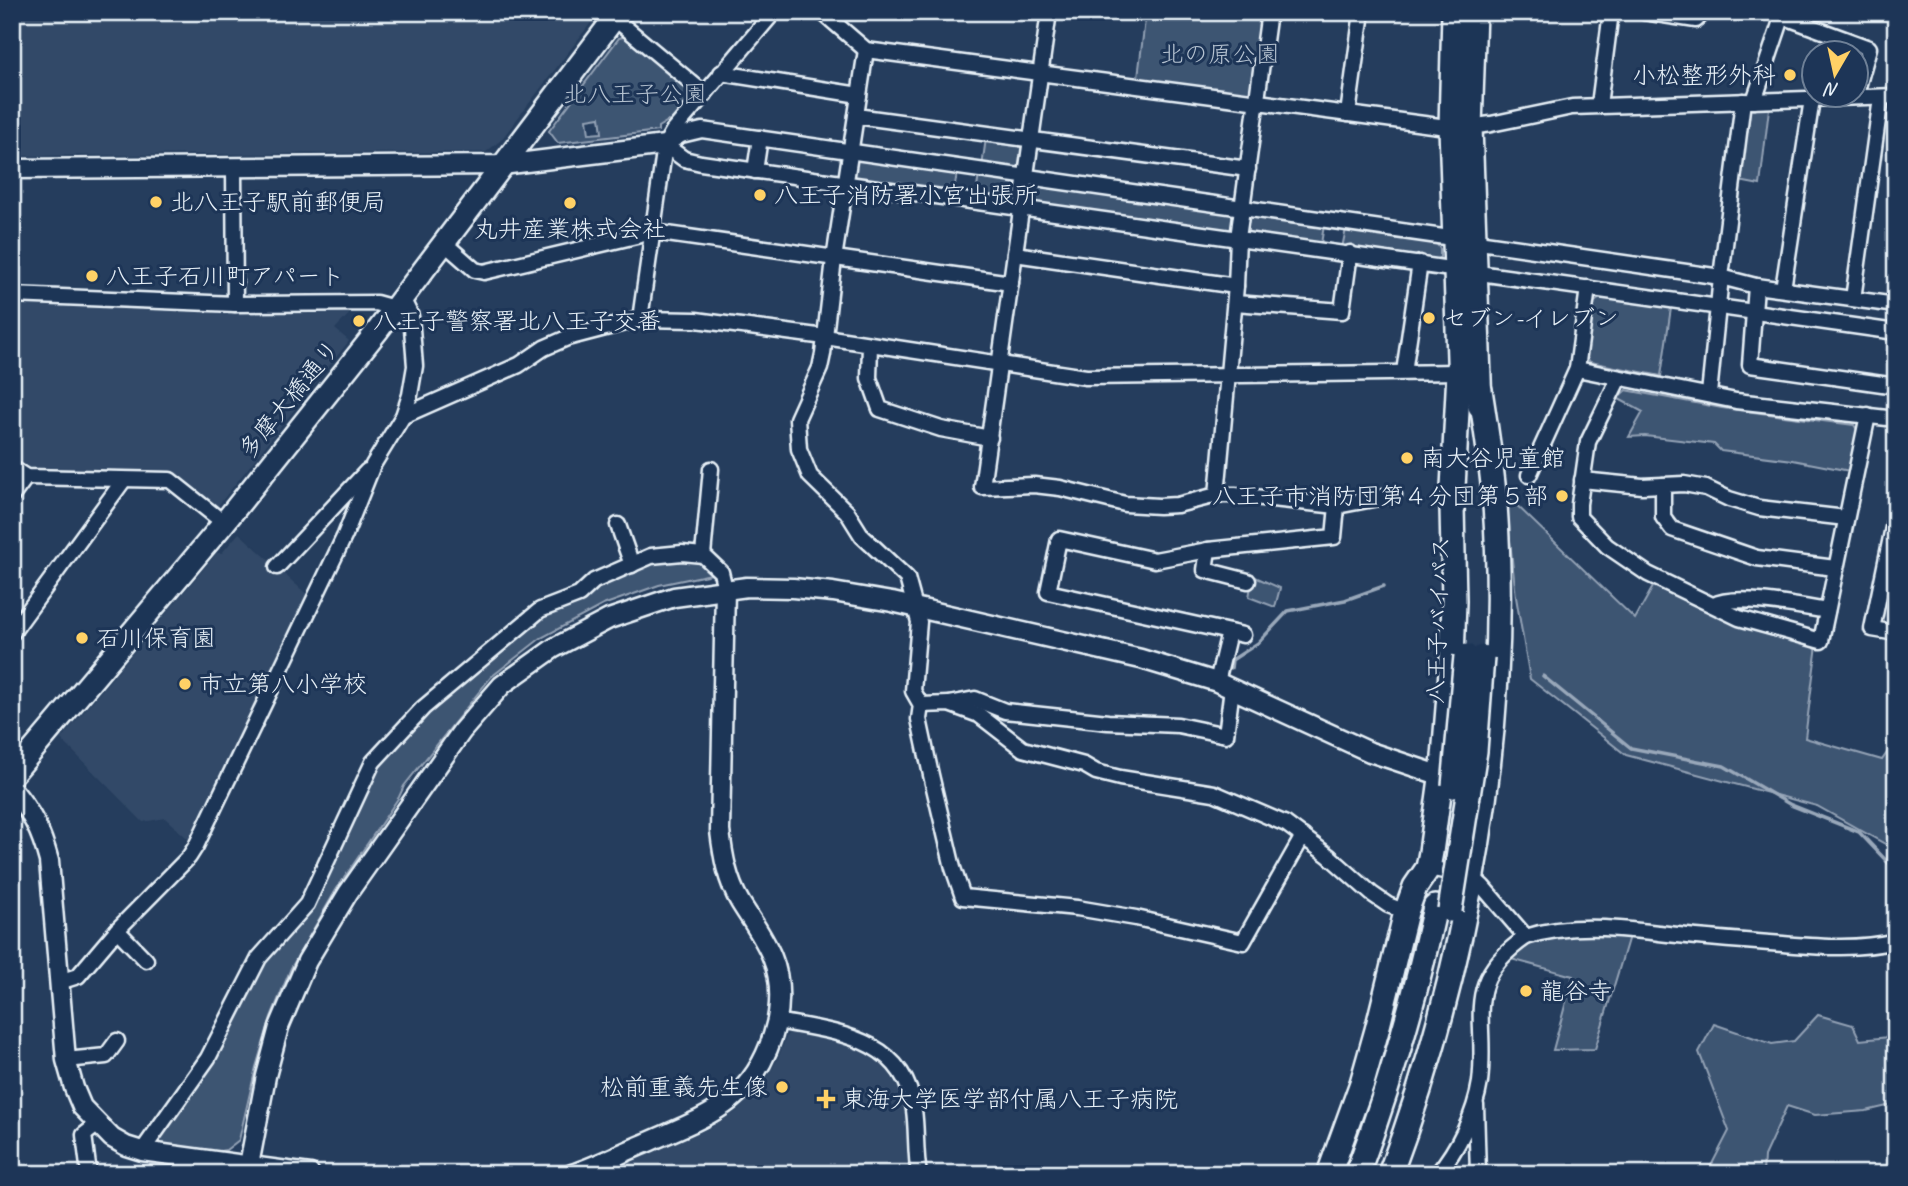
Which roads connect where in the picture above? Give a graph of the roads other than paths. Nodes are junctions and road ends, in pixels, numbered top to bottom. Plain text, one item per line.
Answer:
1 (774, 12) edge
2 (822, 12) edge
3 (1049, 12) edge
4 (1269, 12) edge
5 (1362, 12) edge
6 (1454, 12) edge
7 (1474, 12) edge
8 (1611, 12) edge
9 (1644, 12) edge
10 (1704, 12) edge
11 (1783, 14) edge
12 (617, 15) edge
13 (1844, 38) edge
14 (866, 50) junction
15 (1042, 72) junction
16 (721, 74) junction
17 (705, 94) junction
18 (859, 95) junction
19 (1870, 96) edge
20 (1889, 97) edge
21 (1800, 99) edge
22 (1257, 101) junction
23 (1748, 101) junction
24 (1599, 105) junction
25 (1811, 108) edge
26 (1349, 114) junction
27 (856, 116) junction
28 (1461, 127) junction
29 (761, 138) junction
30 (1032, 140) junction
31 (666, 145) junction
32 (851, 152) junction
33 (502, 165) junction
34 (234, 168) junction
35 (12, 169) edge
36 (1248, 169) junction
37 (755, 171) junction
38 (1027, 177) junction
39 (846, 184) junction
40 (1023, 208) junction
41 (1242, 209) junction
42 (653, 232) junction
43 (1238, 237) junction
44 (1464, 240) junction
45 (443, 242) junction
46 (1350, 253) junction
47 (1015, 254) junction
48 (834, 259) junction
49 (1420, 263) junction
50 (1466, 271) junction
51 (1721, 277) junction
52 (1011, 284) junction
53 (1236, 286) junction
54 (1756, 286) junction
55 (1588, 288) junction
56 (1783, 289) junction
57 (12, 295) edge
58 (1853, 299) junction
59 (398, 303) junction
60 (1235, 303) junction
61 (235, 304) junction
62 (1896, 305) edge
63 (1719, 306) junction
64 (1753, 311) junction
65 (640, 319) junction
66 (1896, 332) edge
67 (825, 337) junction
68 (870, 345) junction
69 (1001, 363) junction
70 (1577, 369) junction
71 (1404, 372) junction
72 (1458, 372) junction
73 (1227, 375) junction
74 (1619, 378) junction
75 (1896, 386) edge
76 (1480, 390) junction
77 (1709, 394) junction
78 (1868, 415) junction
79 (403, 416) junction
80 (1896, 419) edge
81 (990, 439) junction
82 (373, 465) junction
83 (12, 468) edge
84 (711, 469) dead end
85 (1529, 475) dead end
86 (26, 477) junction
87 (1582, 480) junction
88 (123, 481) junction
89 (1663, 485) junction
90 (1217, 495) junction
91 (1394, 495) dead end
92 (12, 496) edge
93 (1337, 506) junction
94 (1896, 513) edge
95 (1846, 518) junction
96 (224, 523) junction
97 (618, 525) dead end
98 (1208, 550) junction
99 (703, 555) junction
100 (632, 565) junction
101 (276, 567) dead end
102 (1835, 568) junction
103 (1248, 581) dead end
104 (725, 589) junction
105 (1714, 606) junction
106 (916, 610) junction
107 (1827, 611) junction
108 (12, 633) edge
109 (1896, 634) edge
110 (1474, 657) junction
111 (1225, 685) junction
112 (949, 704) junction
113 (921, 705) junction
114 (12, 775) edge
115 (1441, 776) junction
116 (1484, 788) junction
117 (12, 789) edge
118 (1303, 836) junction
119 (1428, 868) junction
120 (1471, 876) junction
121 (1443, 908) junction
122 (1406, 912) junction
123 (117, 930) junction
124 (1526, 937) junction
125 (1896, 941) edge
126 (146, 960) dead end
127 (59, 982) junction
128 (777, 1021) junction
129 (117, 1041) dead end
130 (66, 1060) junction
131 (1476, 1104) junction
132 (98, 1124) junction
133 (1375, 1127) junction
134 (142, 1151) junction
135 (12, 1163) edge
136 (249, 1165) junction
137 (16, 1174) edge
138 (89, 1174) edge
139 (310, 1174) edge
140 (572, 1174) edge
141 (919, 1174) edge
142 (1329, 1174) edge
143 (1348, 1174) edge
144 (1357, 1174) edge
145 (1374, 1174) edge
146 (1390, 1174) edge
147 (1437, 1174) edge
148 (1478, 1174) edge

1 - 16 street
2 - 14 street
3 - 15 street
4 - 22 street
5 - 26 street
6 - 28 highway, 八王子バイパス
7 - 28 highway, 八王子バイパス
8 - 24 street
9 - 10 street
11 - 13 street
11 - 23 street
12 - 17 street
12 - 33 main road, 多摩大橋通り
14 - 15 street
14 - 18 street
15 - 22 street
15 - 30 street
16 - 17 street
16 - 18 street
17 - 31 street
18 - 27 street
19 - 20 street
20 - 58 street
21 - 23 street
22 - 26 street
22 - 36 street
23 - 24 street
23 - 51 street
24 - 28 street
25 - 56 street
26 - 28 street
27 - 30 street
27 - 32 street
28 - 44 highway, 八王子バイパス
29 - 31 street
29 - 32 street
29 - 37 street
30 - 36 street
30 - 38 street
31 - 33 street
31 - 37 street
31 - 42 street
32 - 38 street
32 - 39 street
33 - 34 street
33 - 45 main road, 多摩大橋通り
34 - 35 street
34 - 61 street
36 - 41 street
37 - 39 street
38 - 40 street
38 - 41 street
39 - 40 street
39 - 48 street
40 - 43 street
40 - 47 street
41 - 43 street
41 - 44 street
42 - 45 street
42 - 48 street
42 - 65 street
43 - 46 street
43 - 53 street
44 - 50 highway, 八王子バイパス
44 - 51 street
45 - 59 main road, 多摩大橋通り
46 - 49 street
46 - 60 street
47 - 52 street
47 - 53 street
48 - 52 street
48 - 67 street
49 - 50 street
49 - 71 street
50 - 55 street
50 - 72 highway, 八王子バイパス
50 - 76 highway, 八王子バイパス
51 - 54 street
51 - 63 street
52 - 69 street
53 - 60 street
54 - 56 street
54 - 64 street
55 - 63 street
55 - 70 street
56 - 58 street
57 - 61 street
58 - 62 street
59 - 61 street
59 - 79 street
59 - 96 main road, 多摩大橋通り
60 - 73 street
63 - 64 street
63 - 77 street
64 - 66 street
64 - 75 street
65 - 67 street
65 - 79 street
67 - 68 street
67 - 106 street
68 - 69 street
68 - 81 street
69 - 73 street
69 - 81 street
70 - 74 street
70 - 85 street
71 - 72 street
71 - 73 street
72 - 110 highway, 八王子バイパス
72 - 115 highway
73 - 90 street
74 - 77 street
74 - 87 street
76 - 110 highway, 八王子バイパス
76 - 116 highway
77 - 78 street
78 - 80 street
78 - 95 street
79 - 82 street
81 - 90 street
82 - 101 street
82 - 123 street
83 - 86 street
84 - 99 street
86 - 88 street
86 - 92 street
87 - 89 street
87 - 105 street
88 - 96 street
88 - 108 street
89 - 95 street
89 - 102 street
90 - 93 street
91 - 93 street
93 - 98 street
94 - 109 street
95 - 102 street
96 - 114 main road, 多摩大橋通り
97 - 100 street
98 - 103 street
98 - 111 street
99 - 100 street
99 - 104 street
100 - 134 street
102 - 107 street
104 - 106 street
104 - 128 street
104 - 136 street
105 - 107 street
105 - 107 street
106 - 111 street
106 - 113 street
110 - 121 highway, 八王子バイパス, bridge
111 - 112 street
111 - 115 street
112 - 113 street
112 - 118 street
113 - 118 street
115 - 116 street
115 - 119 highway
116 - 120 highway
117 - 127 street
118 - 122 street
119 - 120 street
119 - 122 highway
120 - 124 street
120 - 146 highway
121 - 133 highway, 八王子バイパス
121 - 145 highway, 八王子バイパス
122 - 142 highway
123 - 126 street
123 - 127 street
124 - 125 street
124 - 131 street
127 - 130 street
128 - 140 street
128 - 141 street
129 - 130 street
130 - 132 street
131 - 147 street
131 - 148 street
132 - 134 street
132 - 138 street
133 - 143 highway
133 - 144 highway, 八王子バイパス
134 - 136 street
135 - 137 street
136 - 139 street

